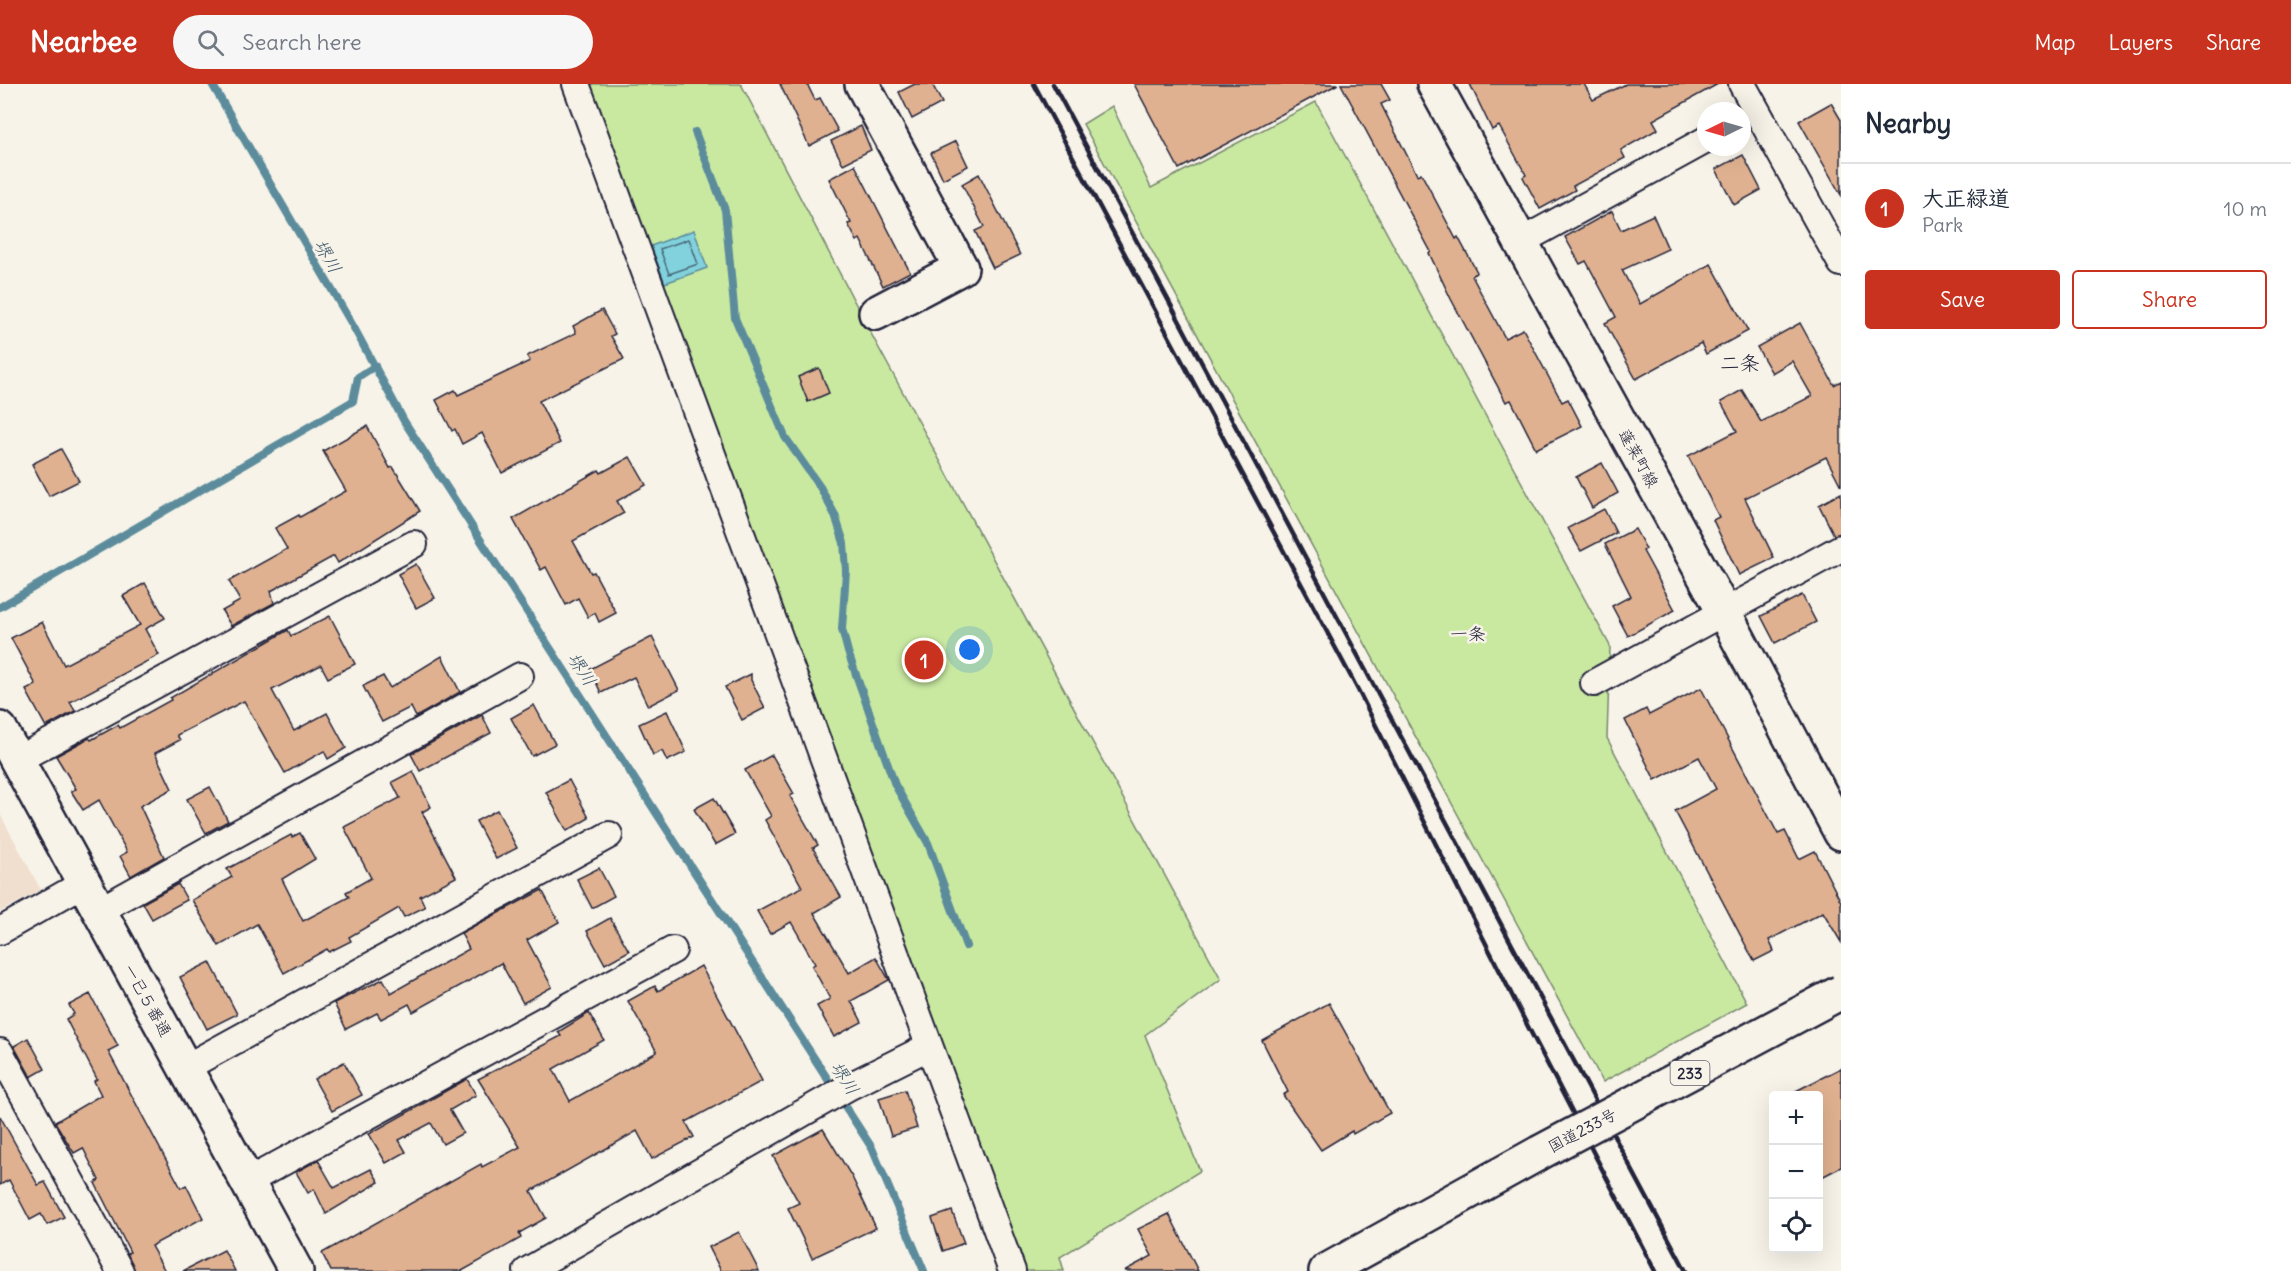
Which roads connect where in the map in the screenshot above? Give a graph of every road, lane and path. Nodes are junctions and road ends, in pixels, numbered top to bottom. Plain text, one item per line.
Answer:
1 (576, 84) edge
2 (862, 84) edge
3 (1434, 84) edge
4 (1742, 84) edge
5 (1746, 102) edge
6 (1751, 119) edge
7 (1697, 145) edge
8 (1520, 242) junction
9 (1841, 263) edge
10 (876, 313) dead end
11 (414, 544) dead end
12 (1841, 548) edge
13 (1724, 612) junction
14 (520, 676) dead end
15 (1594, 683) dead end
16 (0, 729) edge
17 (17, 760) junction
18 (1841, 833) edge
19 (609, 835) dead end
20 (91, 897) junction
21 (0, 931) edge
22 (673, 951) dead end
23 (1841, 992) edge
24 (928, 1047) junction
25 (0, 1052) edge
26 (185, 1068) junction
27 (248, 1181) junction
28 (120, 1271) edge
29 (296, 1271) edge
30 (527, 1271) edge
31 (1012, 1271) edge
32 (1326, 1271) edge

1 - 24 street
2 - 10 main road
3 - 8 main road, 蓬莱町線
4 - 5 street
6 - 9 street
7 - 8 street
8 - 13 main road, 蓬莱町線
11 - 17 street
12 - 13 street
13 - 15 street
13 - 18 main road, 蓬莱町線
14 - 20 street
16 - 17 main road, 一已５番通
17 - 20 main road, 一已５番通
19 - 26 street
20 - 21 street
20 - 26 main road, 一已５番通
22 - 27 street
23 - 32 main road, 国道233号 / 233, bridge
24 - 30 street
24 - 31 street
25 - 28 street
26 - 27 main road, 一已５番通
27 - 29 main road, 一已５番通

